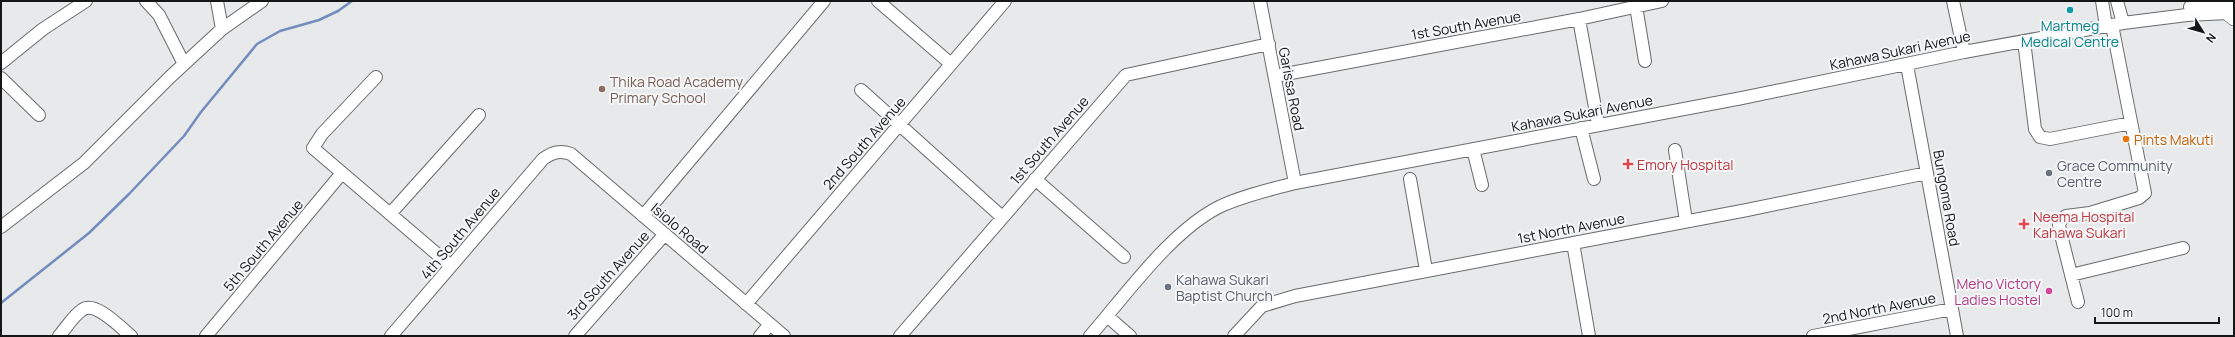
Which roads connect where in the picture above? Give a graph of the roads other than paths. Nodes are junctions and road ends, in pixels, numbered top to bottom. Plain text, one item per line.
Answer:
1 (86, 1) edge
2 (146, 1) edge
3 (217, 1) edge
4 (262, 1) edge
5 (824, 1) edge
6 (878, 1) edge
7 (1005, 1) edge
8 (1260, 1) edge
9 (1662, 1) edge
10 (1953, 1) edge
11 (2102, 1) edge
12 (2117, 1) edge
13 (1623, 5) edge
14 (1636, 6) junction
15 (2229, 8) edge
16 (1579, 20) junction
17 (2119, 24) junction
18 (222, 29) junction
19 (2024, 41) junction
20 (1269, 44) junction
21 (1964, 52) junction
22 (1645, 61) dead end
23 (1, 63) edge
24 (184, 64) junction
25 (951, 64) junction
26 (1907, 65) junction
27 (1275, 76) junction
28 (376, 77) dead end
29 (1, 78) edge
30 (861, 90) dead end
31 (479, 115) dead end
32 (39, 116) dead end
33 (2131, 123) junction
34 (900, 124) junction
35 (1598, 124) junction
36 (1581, 128) junction
37 (1473, 149) junction
38 (1675, 150) dead end
39 (553, 152) joint
40 (342, 173) junction
41 (1927, 173) junction
42 (1410, 178) dead end
43 (1035, 179) junction
44 (1594, 179) dead end
45 (1294, 183) junction
46 (1482, 185) dead end
47 (390, 214) junction
48 (643, 216) junction
49 (1002, 217) junction
50 (1686, 221) junction
51 (1, 227) edge
52 (665, 234) junction
53 (1573, 243) junction
54 (2183, 248) dead end
55 (1124, 257) dead end
56 (451, 266) junction
57 (1426, 270) junction
58 (2071, 275) junction
59 (2078, 302) dead end
60 (746, 304) junction
61 (1952, 309) junction
62 (1107, 316) junction
63 (770, 324) junction
64 (59, 336) edge
65 (131, 336) edge
66 (206, 336) edge
67 (391, 336) edge
68 (575, 336) edge
69 (760, 336) edge
70 (784, 336) edge
71 (900, 336) edge
72 (1090, 336) edge
73 (1130, 336) edge
74 (1234, 336) edge
75 (1590, 336) edge
76 (1813, 336) edge
77 (1957, 336) edge

1 - 23 street
2 - 24 street
3 - 18 street
4 - 18 street
5 - 48 street, 3rd South Avenue
6 - 25 street
7 - 25 street, 2nd South Avenue
8 - 20 street, Garissa Road
9 - 14 street, 1st South Avenue
10 - 21 street
11 - 17 street
12 - 17 street
13 - 14 street, 1st South Avenue
13 - 16 street, 1st South Avenue
14 - 22 street
15 - 17 street, Kahawa Sukari Avenue
16 - 27 street, 1st South Avenue
16 - 35 street
17 - 19 street, Kahawa Sukari Avenue
17 - 33 street
18 - 24 street
19 - 21 street, Kahawa Sukari Avenue
19 - 33 street
20 - 27 street, Garissa Road
20 - 43 street, 1st South Avenue
21 - 26 street, Kahawa Sukari Avenue
24 - 51 street
25 - 34 street, 2nd South Avenue
26 - 35 street, Kahawa Sukari Avenue
26 - 41 street, Bungoma Road
27 - 45 street, Garissa Road
28 - 40 street
29 - 32 street
30 - 34 street
31 - 47 street
33 - 58 street
34 - 49 street
34 - 60 street, 2nd South Avenue
35 - 36 street, Kahawa Sukari Avenue
36 - 37 street, Kahawa Sukari Avenue
36 - 44 street
37 - 45 street, Kahawa Sukari Avenue
37 - 46 street
38 - 50 street
39 - 48 street, Isiolo Road
39 - 56 street, 4th South Avenue
40 - 47 street
40 - 66 street, 5th South Avenue
41 - 50 street, 1st North Avenue
41 - 61 street, Bungoma Road
42 - 57 street
43 - 49 street, 1st South Avenue
43 - 55 street
45 - 62 street, Kahawa Sukari Avenue
47 - 56 street
48 - 52 street, Isiolo Road
49 - 71 street, 1st South Avenue
50 - 53 street, 1st North Avenue
52 - 60 street, Isiolo Road
52 - 68 street, 3rd South Avenue
53 - 57 street, 1st North Avenue
53 - 75 street
54 - 58 street
56 - 67 street, 4th South Avenue
57 - 74 street, 1st North Avenue
58 - 59 street
60 - 63 street, Isiolo Road
61 - 76 street, 2nd North Avenue
61 - 77 street, Bungoma Road
62 - 72 street, Kahawa Sukari Avenue
62 - 73 street
63 - 69 street
63 - 70 street, Isiolo Road
64 - 65 street

